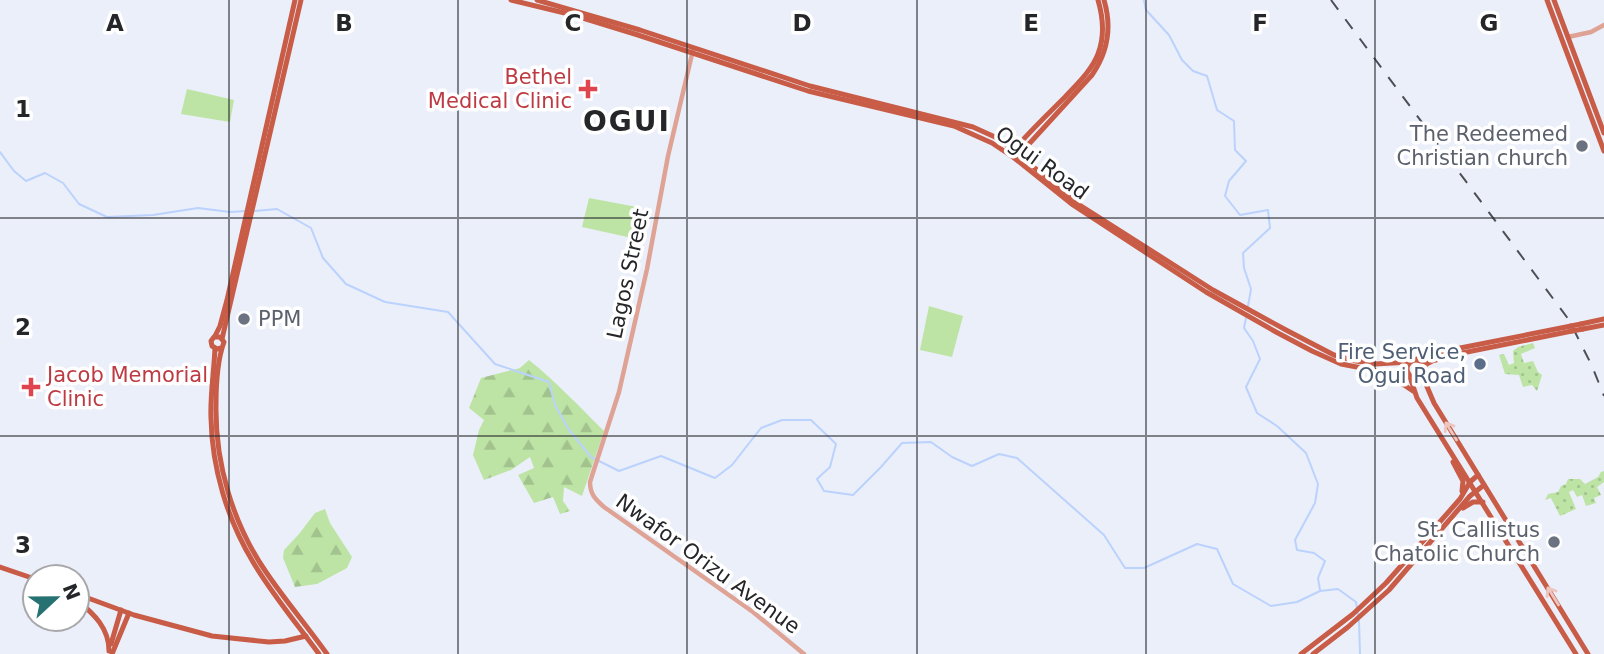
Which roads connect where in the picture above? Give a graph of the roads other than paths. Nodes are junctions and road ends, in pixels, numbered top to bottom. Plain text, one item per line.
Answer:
1 (295, 0) edge
2 (301, 0) edge
3 (511, 0) edge
4 (537, 0) edge
5 (1098, 0) edge
6 (1104, 0) edge
7 (1547, 0) edge
8 (1554, 0) edge
9 (1604, 25) edge
10 (1568, 37) junction
11 (693, 50) junction
12 (1604, 133) edge
13 (1604, 151) edge
14 (1014, 154) junction
15 (261, 162) junction
16 (227, 308) junction
17 (1604, 319) edge
18 (1604, 325) edge
19 (1576, 327) junction
20 (215, 336) junction
21 (1525, 338) junction
22 (222, 339) junction
23 (218, 348) junction
24 (1314, 349) junction
25 (1417, 359) junction
26 (1410, 362) junction
27 (1425, 365) junction
28 (1384, 372) junction
29 (1409, 375) junction
30 (1422, 376) junction
31 (1414, 391) junction
32 (1447, 446) junction
33 (1478, 475) junction
34 (1470, 482) junction
35 (1484, 485) junction
36 (1476, 492) junction
37 (595, 498) joint
38 (1460, 499) junction
39 (1483, 502) junction
40 (1457, 511) junction
41 (0, 567) edge
42 (21, 574) edge
43 (91, 599) edge
44 (121, 610) junction
45 (1365, 610) junction
46 (91, 612) edge
47 (128, 613) junction
48 (105, 628) junction
49 (117, 633) junction
50 (309, 635) junction
51 (110, 653) edge
52 (319, 654) edge
53 (327, 654) edge
54 (804, 654) edge
55 (1301, 654) edge
56 (1313, 654) edge
57 (1576, 654) edge
58 (1588, 654) edge

1 - 15 main road
2 - 15 main road
3 - 11 main road, Ogui Road
4 - 11 main road, Ogui Road
5 - 14 main road
6 - 14 main road
7 - 13 main road
8 - 10 main road
9 - 10 street
10 - 12 main road
11 - 14 main road, Ogui Road
11 - 37 street, Lagos Street
14 - 24 main road, Ogui Road
15 - 16 main road
16 - 20 main road
16 - 22 main road
17 - 19 main road
18 - 19 main road
19 - 21 main road
20 - 22 main road
20 - 23 main road
21 - 25 main road
21 - 27 main road
22 - 23 main road
23 - 50 main road
24 - 26 main road, Ogui Road
24 - 28 main road, Ogui Road
25 - 26 main road
25 - 27 main road
26 - 29 main road
27 - 30 main road
28 - 29 main road, Ogui Road
28 - 31 main road
29 - 30 main road
29 - 31 main road
33 -> 30 main road
31 - 32 main road
32 - 34 main road
32 - 38 main road
33 - 34 main road
33 - 35 main road
34 - 36 main road
34 - 38 main road
35 - 36 main road
58 -> 35 main road
36 - 39 main road
36 - 40 main road
37 - 54 street, Nwafor Orizu Avenue
38 - 45 main road
39 - 40 main road
39 - 57 main road
40 - 45 main road
41 - 42 main road
43 - 44 main road
44 - 47 main road
44 - 49 main road
45 - 55 main road
45 - 56 main road
46 - 48 main road
47 - 49 main road
47 - 50 main road
48 - 49 main road
48 - 51 main road
49 - 51 main road
50 - 52 main road
50 - 53 main road

